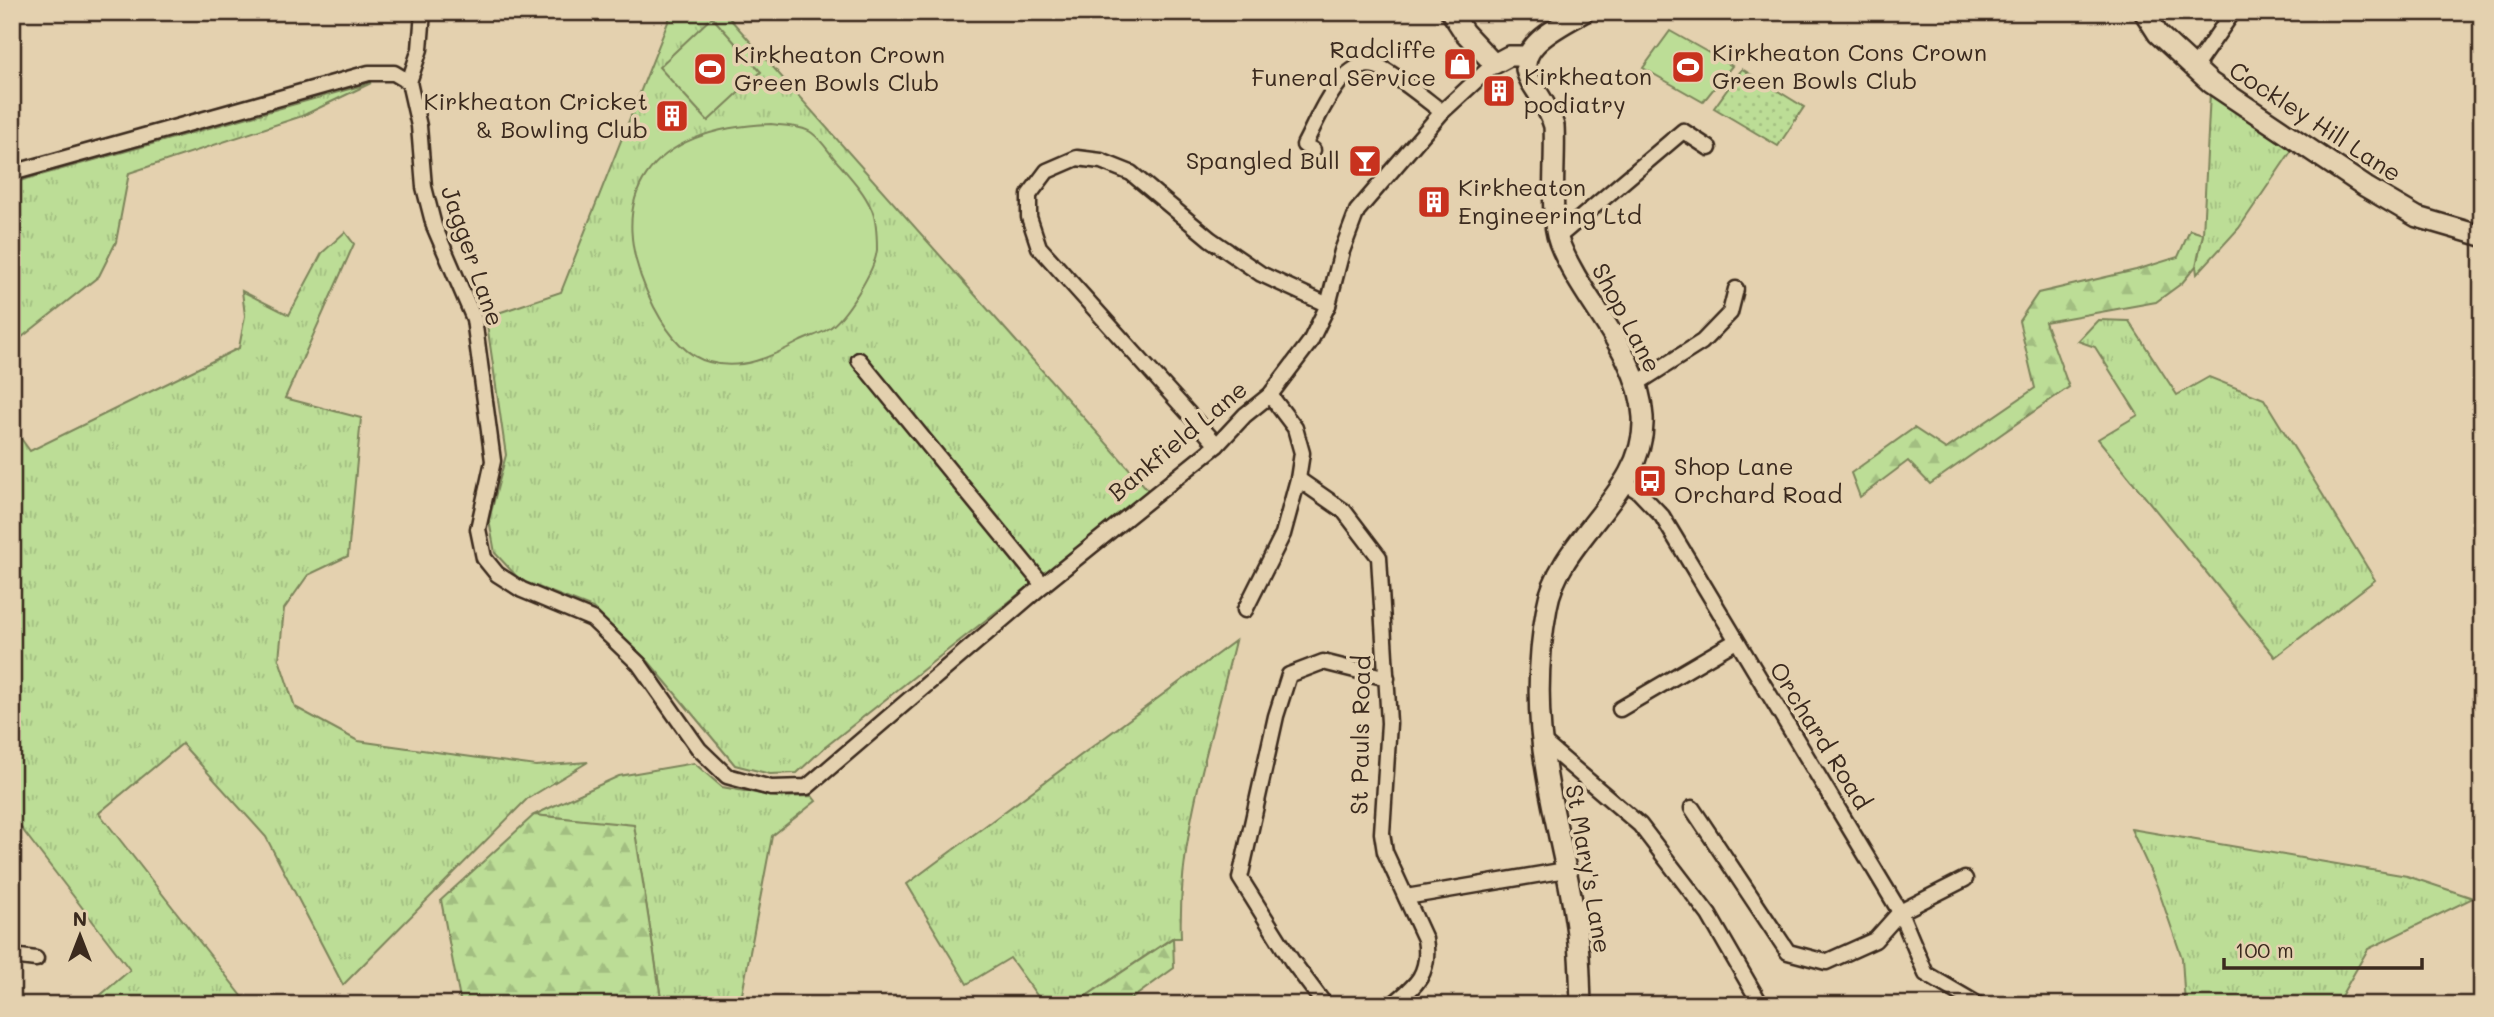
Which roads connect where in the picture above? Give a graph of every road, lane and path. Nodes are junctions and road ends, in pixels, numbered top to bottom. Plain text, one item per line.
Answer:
1 (423, 12) edge
2 (1451, 12) edge
3 (1584, 12) edge
4 (2144, 12) edge
5 (2234, 12) edge
6 (1527, 56) junction
7 (1494, 64) junction
8 (2194, 68) junction
9 (408, 82) junction
10 (1442, 112) junction
11 (1709, 148) dead end
12 (1313, 150) dead end
13 (12, 173) edge
14 (2482, 236) edge
15 (1558, 238) junction
16 (1736, 289) dead end
17 (1328, 305) junction
18 (859, 360) dead end
19 (1636, 384) junction
20 (1270, 395) junction
21 (1217, 444) junction
22 (1298, 479) junction
23 (1624, 482) junction
24 (1043, 585) junction
25 (1245, 610) dead end
26 (1736, 641) junction
27 (1387, 678) junction
28 (1620, 709) dead end
29 (1542, 741) junction
30 (771, 788) joint
31 (1692, 808) dead end
32 (1566, 870) junction
33 (1965, 879) dead end
34 (1406, 897) junction
35 (1900, 912) junction
36 (12, 956) edge
37 (36, 959) dead end
38 (1325, 1005) edge
39 (1392, 1005) edge
40 (1581, 1005) edge
41 (1761, 1005) edge
42 (1979, 1005) edge

1 - 9 street
2 - 7 street
3 - 6 street
4 - 8 street, Cockley Hill Lane
5 - 8 street
6 - 7 street, Bankfield Lane
6 - 15 street, Shop Lane
7 - 10 street, Bankfield Lane
8 - 14 street, Cockley Hill Lane
9 - 13 street
9 - 30 street, Jagger Lane
10 - 12 street
10 - 17 street, Bankfield Lane
11 - 15 street
15 - 19 street, Shop Lane
16 - 19 street
17 - 20 street, Bankfield Lane
17 - 21 street
18 - 24 street
19 - 23 street, Shop Lane
20 - 21 street, Bankfield Lane
20 - 22 street
21 - 24 street, Bankfield Lane
22 - 25 street
22 - 27 street, St Pauls Road
23 - 26 street, Orchard Road
23 - 29 street, Shop Lane
24 - 30 street, Bankfield Lane
26 - 28 street
26 - 35 street, Orchard Road
27 - 34 street, St Pauls Road
27 - 38 street
29 - 32 street, St Mary's Lane
29 - 41 street
31 - 35 street
32 - 34 street
32 - 40 street, St Mary's Lane
33 - 35 street
34 - 39 street, St Pauls Road
35 - 42 street, Orchard Road
36 - 37 street

